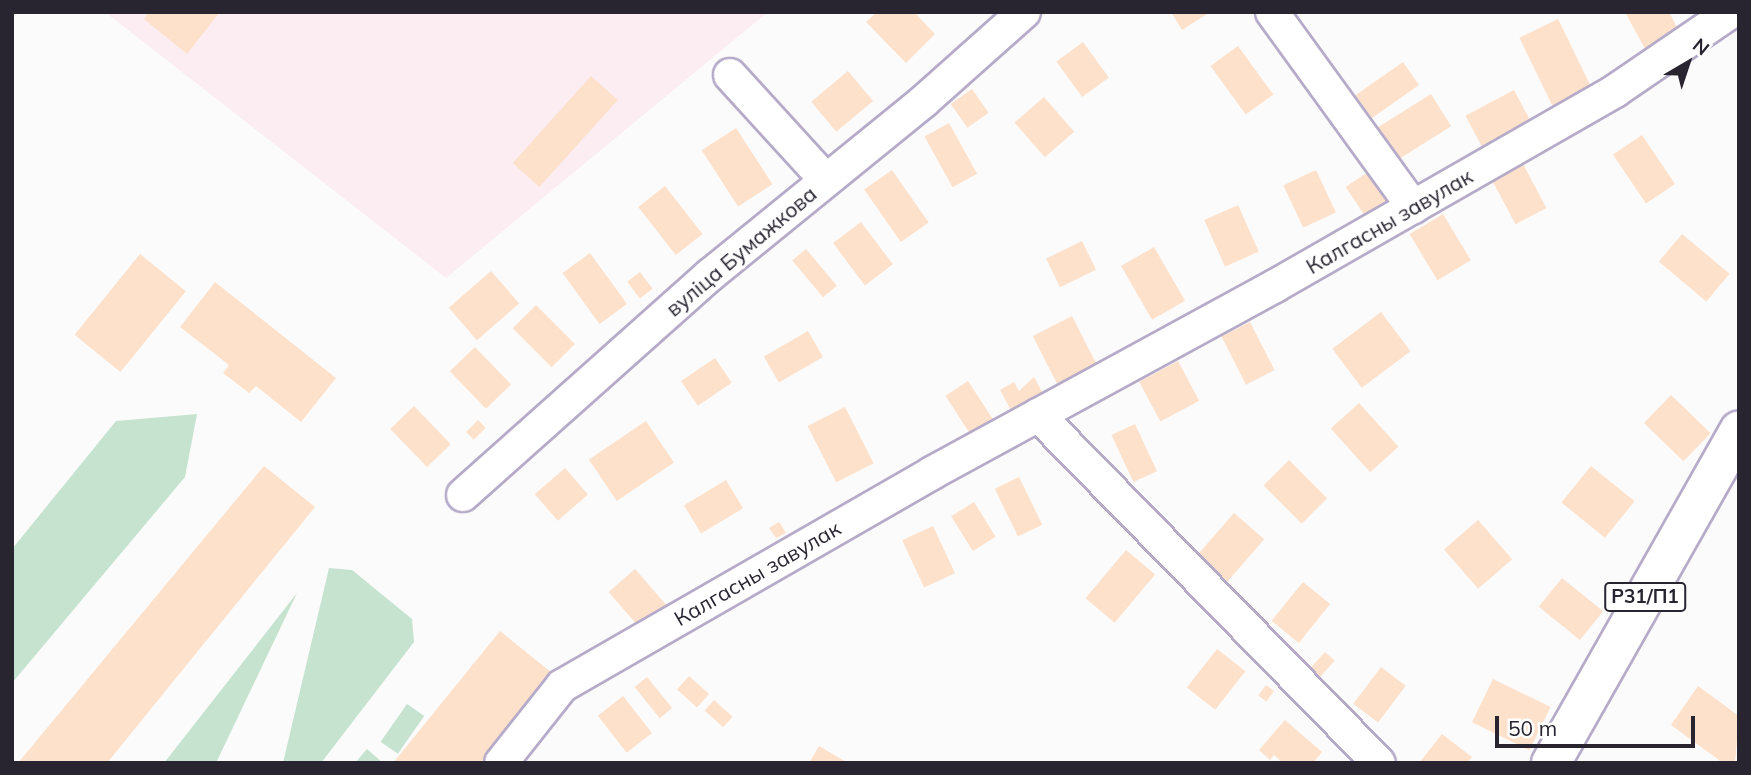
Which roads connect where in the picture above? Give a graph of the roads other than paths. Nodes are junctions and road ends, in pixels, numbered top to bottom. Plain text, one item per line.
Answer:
1 (1024, 12) edge
2 (1272, 12) edge
3 (1731, 12) edge
4 (730, 75) dead end
5 (826, 180) junction
6 (1413, 207) junction
7 (1038, 415) junction
8 (1739, 432) edge
9 (463, 495) dead end
10 (501, 763) edge
11 (1379, 763) edge
12 (1551, 763) edge

1 - 5 street, вуліца Бумажкова
2 - 6 street
3 - 6 street, Калгасны завулак
4 - 5 street
5 - 9 street, вуліца Бумажкова
6 - 7 street, Калгасны завулак
7 - 10 street, Калгасны завулак
7 - 11 street
8 - 12 main road, Р31/П1

